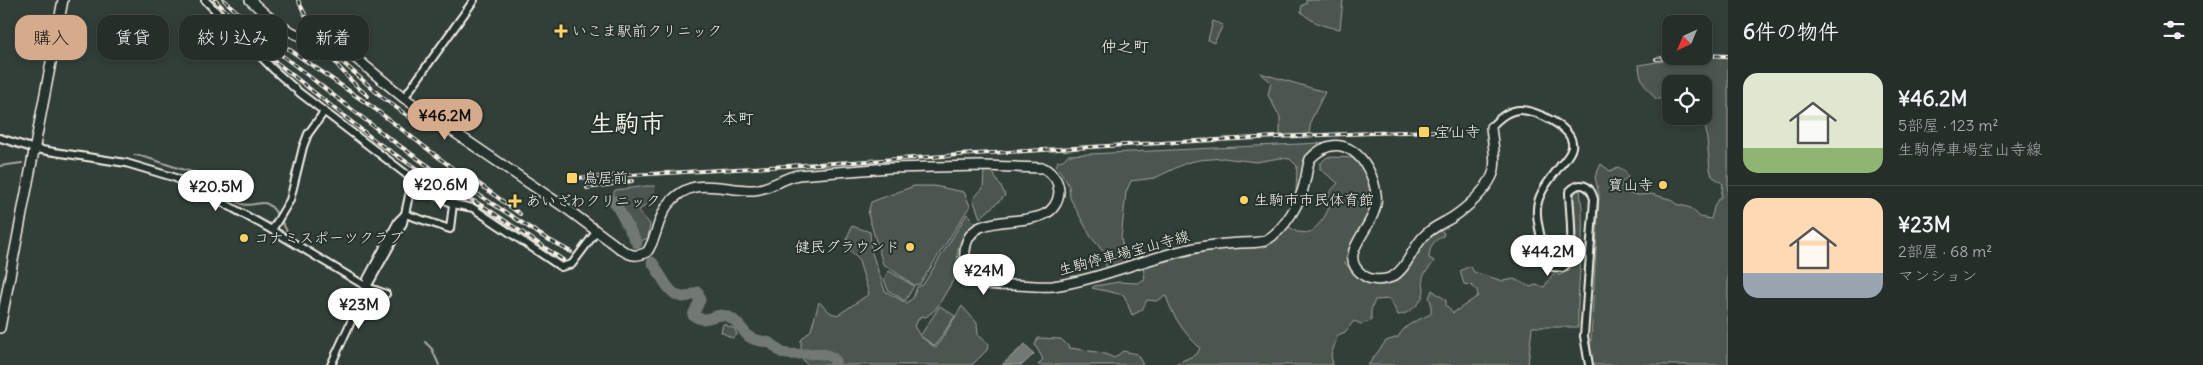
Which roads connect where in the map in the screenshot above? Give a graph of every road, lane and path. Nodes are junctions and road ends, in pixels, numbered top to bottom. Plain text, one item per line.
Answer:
1 (62, 0) edge
2 (205, 0) edge
3 (250, 0) edge
4 (474, 0) edge
5 (297, 36) edge
6 (357, 60) edge
7 (404, 98) junction
8 (324, 112) junction
9 (1491, 127) joint
10 (0, 138) edge
11 (35, 149) junction
12 (412, 182) junction
13 (453, 204) junction
14 (405, 214) junction
15 (272, 230) junction
16 (596, 232) junction
17 (368, 287) junction
18 (386, 294) dead end
19 (0, 328) edge
20 (331, 365) edge
21 (1589, 365) edge

1 - 11 main road
2 - 8 street
3 - 5 main road
4 - 7 street
6 - 7 main road, 生駒停車場宝山寺線
7 - 16 main road, 生駒停車場宝山寺線
8 - 12 street
8 - 15 street
9 - 16 main road, 生駒停車場宝山寺線
9 - 21 street
10 - 11 street
11 - 15 street
11 - 19 main road
12 - 13 street
12 - 14 street
13 - 14 street
13 - 16 street
14 - 17 street
15 - 17 street
17 - 18 street
17 - 20 street

